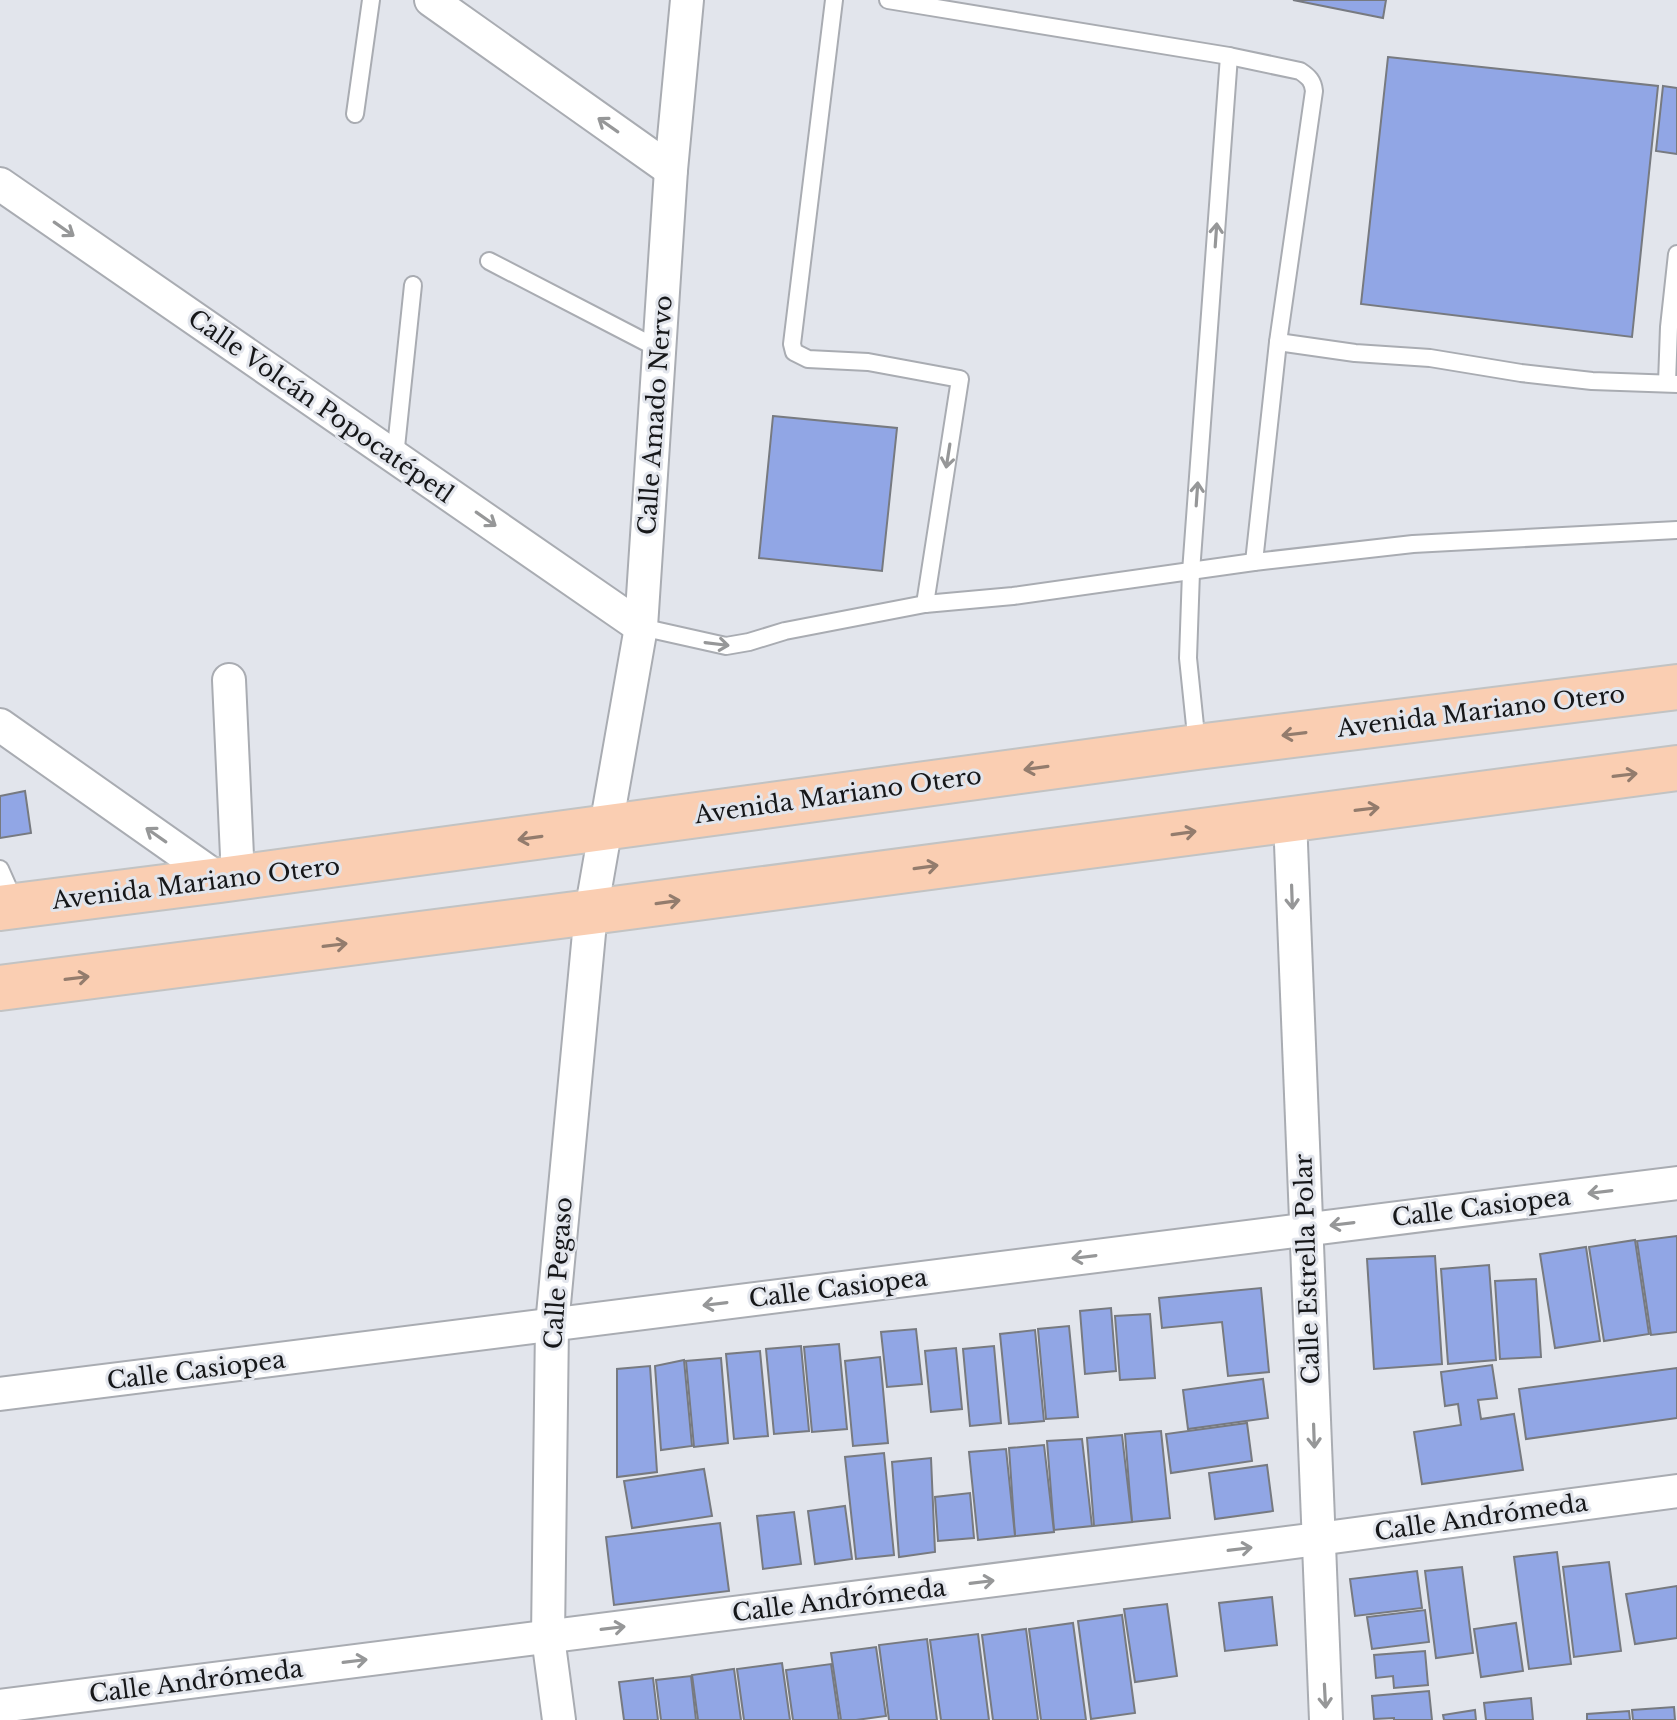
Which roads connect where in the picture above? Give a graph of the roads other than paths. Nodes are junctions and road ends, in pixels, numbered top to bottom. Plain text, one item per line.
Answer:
1 (371, 0) edge
2 (431, 0) edge
3 (687, 0) edge
4 (834, 0) edge
5 (888, 0) edge
6 (1229, 56) junction
7 (355, 114) dead end
8 (671, 170) junction
9 (0, 184) edge
10 (1677, 254) edge
11 (489, 261) dead end
12 (413, 285) dead end
13 (1278, 342) junction
14 (659, 349) junction
15 (1672, 383) edge
16 (395, 457) junction
17 (1677, 530) edge
18 (1254, 562) junction
19 (1191, 572) junction
20 (925, 604) junction
21 (641, 627) junction
22 (229, 680) dead end
23 (1677, 687) edge
24 (0, 725) edge
25 (1197, 747) junction
26 (1677, 768) edge
27 (1290, 819) junction
28 (607, 828) junction
29 (229, 879) junction
30 (6, 895) edge
31 (591, 912) junction
32 (0, 988) edge
33 (1677, 1183) edge
34 (1305, 1229) junction
35 (552, 1325) junction
36 (0, 1394) edge
37 (1677, 1491) edge
38 (1318, 1539) junction
39 (548, 1637) junction
40 (0, 1706) edge
41 (559, 1720) edge
42 (1326, 1720) edge

1 - 7 lane
8 -> 2 street
3 - 8 street, Calle Amado Nervo
4 -> 20 lane
5 - 6 lane
6 - 13 lane
19 -> 6 lane
8 - 14 street, Calle Amado Nervo
9 -> 16 street, Calle Volcán Popocatépetl
10 - 15 lane
11 - 14 lane
12 - 16 lane
13 - 15 lane
13 - 18 lane
14 - 21 street, Calle Amado Nervo
16 -> 21 street, Calle Volcán Popocatépetl
17 - 18 lane
18 - 19 lane
19 - 20 lane
19 - 25 lane
21 -> 20 lane
21 - 28 street, Calle Amado Nervo
22 - 29 street
23 -> 25 main road, Avenida Mariano Otero
29 -> 24 street
25 -> 28 main road, Avenida Mariano Otero
27 -> 26 main road
31 -> 27 main road
27 -> 34 street, Calle Estrella Polar
28 -> 29 main road, Avenida Mariano Otero
28 - 31 street, Calle Pegaso
29 - 30 main road, Avenida Mariano Otero
32 -> 31 main road
31 - 35 street, Calle Pegaso
33 -> 34 street, Calle Casiopea
34 -> 35 street, Calle Casiopea
34 -> 38 street, Calle Estrella Polar
35 - 36 street, Calle Casiopea
35 - 39 street, Calle Pegaso
37 - 38 street, Calle Andrómeda
39 -> 38 street, Calle Andrómeda
38 -> 42 street, Calle Estrella Polar
40 -> 39 street, Calle Andrómeda
39 - 41 street, Calle Pegaso

